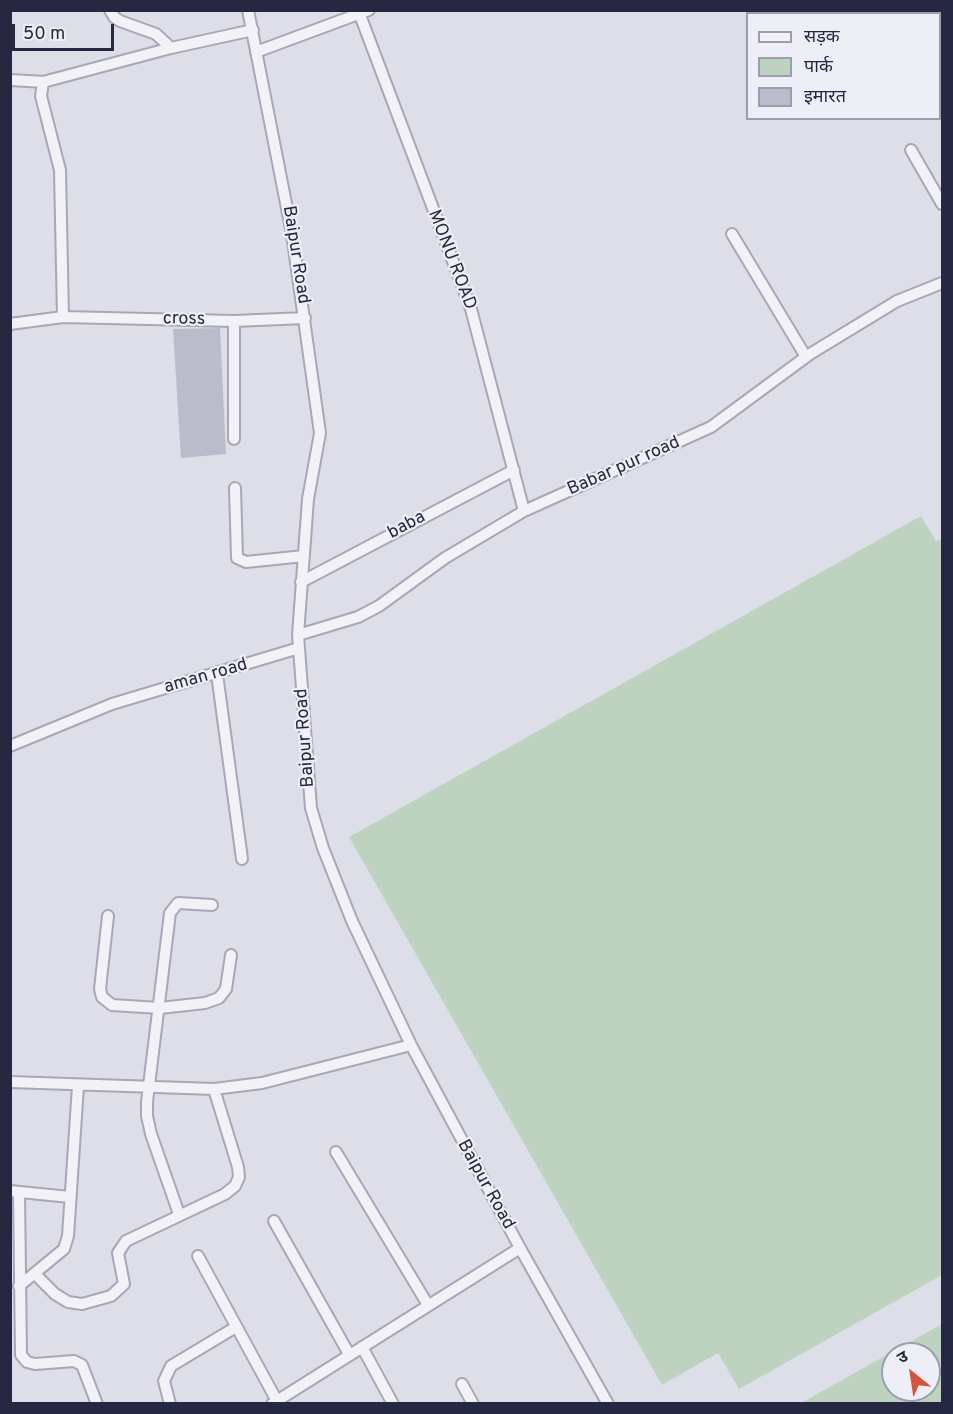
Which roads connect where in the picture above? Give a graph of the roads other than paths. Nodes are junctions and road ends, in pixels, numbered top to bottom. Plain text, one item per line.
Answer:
1 (110, 10) edge
2 (248, 10) edge
3 (364, 13) edge
4 (253, 30) junction
5 (171, 48) junction
6 (256, 52) junction
7 (10, 80) edge
8 (45, 82) junction
9 (911, 150) dead end
10 (942, 204) edge
11 (732, 234) dead end
12 (942, 283) edge
13 (63, 317) junction
14 (304, 318) junction
15 (234, 321) junction
16 (10, 324) edge
17 (806, 357) junction
18 (234, 439) dead end
19 (514, 470) junction
20 (235, 488) dead end
21 (524, 511) junction
22 (303, 556) junction
23 (301, 582) junction
24 (298, 635) junction
25 (299, 648) junction
26 (217, 674) junction
27 (10, 746) edge
28 (242, 859) dead end
29 (212, 905) dead end
30 (108, 916) dead end
31 (231, 955) dead end
32 (160, 1008) junction
33 (411, 1045) junction
34 (10, 1082) edge
35 (78, 1086) junction
36 (150, 1086) junction
37 (214, 1089) junction
38 (336, 1152) dead end
39 (15, 1192) edge
40 (70, 1197) junction
41 (178, 1214) junction
42 (274, 1221) dead end
43 (520, 1248) junction
44 (198, 1256) dead end
45 (36, 1274) junction
46 (19, 1286) junction
47 (428, 1305) junction
48 (236, 1328) junction
49 (362, 1347) junction
50 (349, 1354) junction
51 (462, 1384) dead end
52 (274, 1402) edge
53 (97, 1404) edge
54 (170, 1404) edge
55 (393, 1404) edge
56 (473, 1404) edge
57 (608, 1404) edge

1 - 5 street
2 - 4 street, Baipur Road
3 - 6 street
3 - 19 street, MONU ROAD
4 - 5 street
4 - 6 street, Baipur Road
5 - 8 street
6 - 14 street, Baipur Road
7 - 8 street
8 - 13 street
9 - 10 street
11 - 17 street
12 - 17 street, Babar pur road
13 - 15 street, cross
13 - 16 street, cross
14 - 15 street, cross
14 - 22 street, Baipur Road
15 - 18 street
17 - 21 street, Babar pur road
19 - 21 street, MONU ROAD
19 - 23 street, baba
20 - 22 street
21 - 24 street, Babar pur road
22 - 23 street, Baipur Road
23 - 24 street, Baipur Road
24 - 25 street, Baipur Road
25 - 26 street, aman road
25 - 33 street, Baipur Road
26 - 27 street, aman road
26 - 28 street
29 - 32 street
30 - 32 street
31 - 32 street
32 - 36 street
33 - 37 street
33 - 43 street, Baipur Road
34 - 35 street
35 - 36 street
35 - 40 street
36 - 37 street
36 - 41 street
37 - 41 street
38 - 47 street
39 - 40 street
39 - 46 street
40 - 45 street
41 - 45 street
42 - 50 street
43 - 47 street
43 - 57 street, Baipur Road
44 - 48 street
45 - 46 street
46 - 53 street
47 - 49 street
48 - 52 street
48 - 54 street
49 - 50 street
49 - 55 street
50 - 52 street
51 - 56 street

